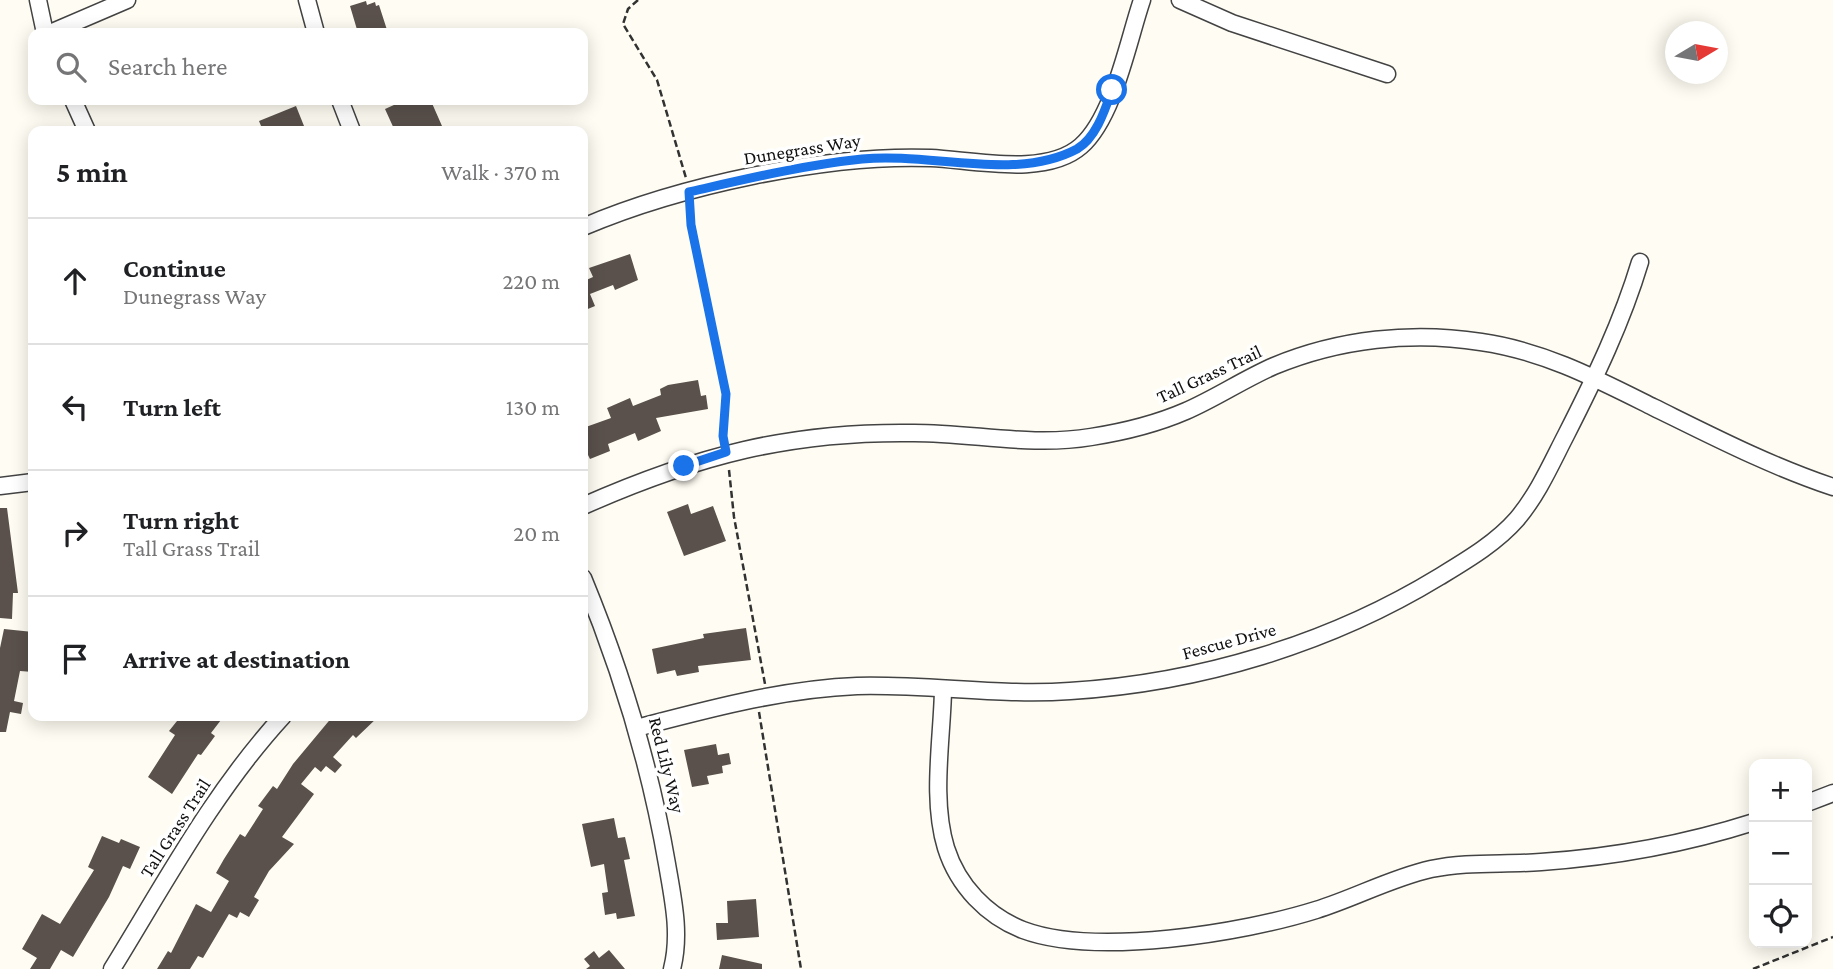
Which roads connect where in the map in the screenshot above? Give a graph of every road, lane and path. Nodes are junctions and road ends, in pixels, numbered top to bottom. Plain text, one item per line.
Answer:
1 (38, 0) edge
2 (127, 0) edge
3 (307, 0) edge
4 (638, 0) edge
5 (1142, 0) edge
6 (1180, 0) edge
7 (44, 28) edge
8 (62, 28) edge
9 (315, 28) edge
10 (1387, 74) dead end
11 (75, 105) edge
12 (342, 105) edge
13 (85, 126) edge
14 (350, 126) edge
15 (689, 192) junction
16 (588, 225) edge
17 (1640, 261) dead end
18 (1595, 378) junction
19 (726, 452) junction
20 (28, 483) edge
21 (0, 486) edge
22 (1833, 487) edge
23 (588, 504) edge
24 (588, 590) edge
25 (943, 690) junction
26 (762, 697) junction
27 (279, 721) edge
28 (636, 728) junction
29 (1833, 793) edge
30 (1812, 801) edge
31 (1749, 823) edge
32 (1833, 937) edge
33 (112, 969) edge
34 (672, 969) edge
35 (801, 969) edge
36 (1753, 969) edge

1 - 7 street
2 - 8 street
3 - 9 street
4 - 15 path
5 - 15 street, Dunegrass Way
6 - 10 street
11 - 13 street
12 - 14 street
15 - 16 street, Dunegrass Way
15 - 19 path
17 - 18 street, Fescue Drive
18 - 19 street, Tall Grass Trail
18 - 22 street, Tall Grass Trail
18 - 25 street, Fescue Drive
19 - 23 street, Tall Grass Trail
19 - 26 path
20 - 21 street
24 - 28 street, Red Lily Way
25 - 26 street, Fescue Drive
25 - 31 street
26 - 28 street, Fescue Drive
26 - 35 path
27 - 33 street, Tall Grass Trail
28 - 34 street, Red Lily Way
29 - 30 street
32 - 36 path

